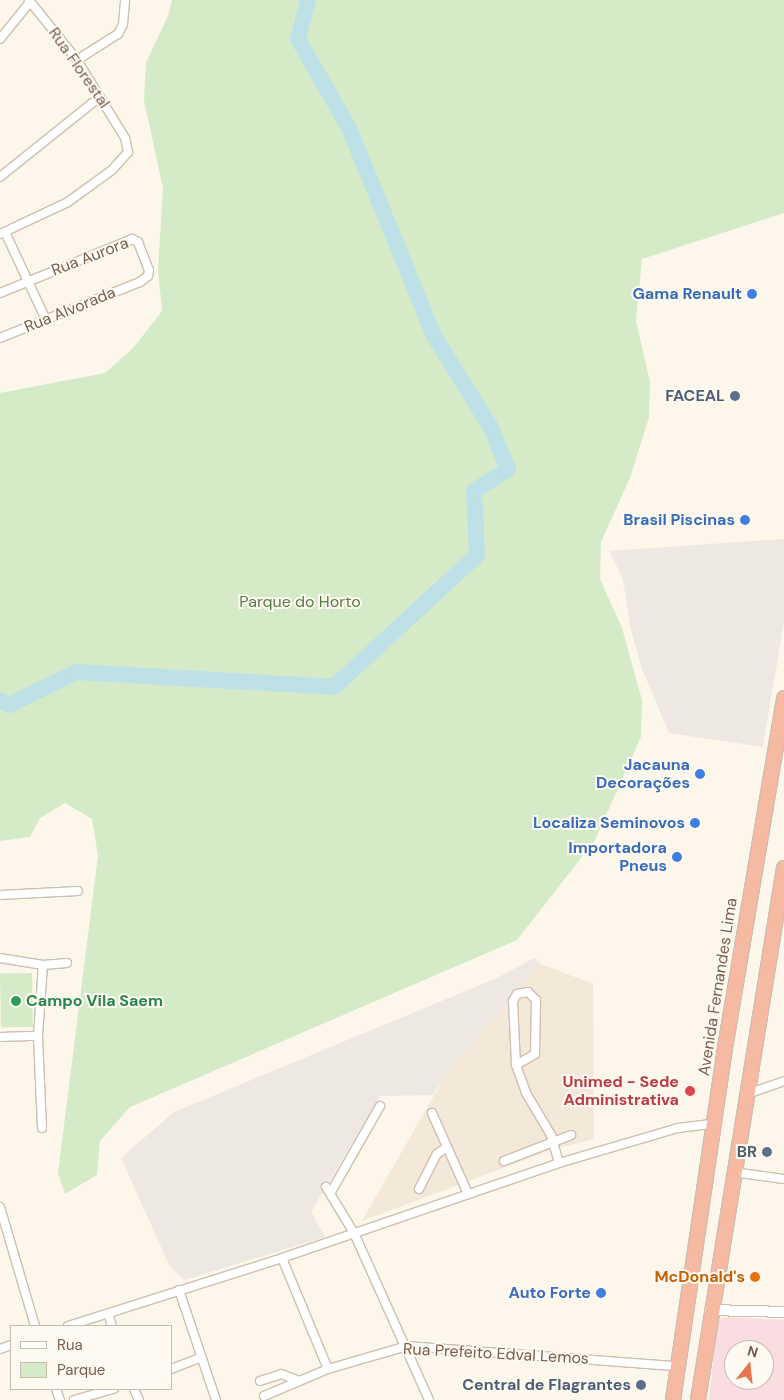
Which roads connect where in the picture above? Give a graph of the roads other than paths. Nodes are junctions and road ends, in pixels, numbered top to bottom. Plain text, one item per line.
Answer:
1 (125, 0) edge
2 (30, 1) edge
3 (0, 39) edge
4 (77, 60) junction
5 (100, 97) junction
6 (0, 177) edge
7 (3, 233) edge
8 (28, 281) junction
9 (140, 282) joint
10 (0, 293) edge
11 (46, 320) junction
12 (0, 338) edge
13 (784, 698) edge
14 (784, 868) edge
15 (78, 891) dead end
16 (0, 895) edge
17 (0, 958) edge
18 (67, 963) dead end
19 (43, 965) junction
20 (38, 1036) junction
21 (0, 1037) edge
22 (516, 1065) junction
23 (784, 1081) edge
24 (745, 1095) junction
25 (380, 1106) dead end
26 (432, 1113) dead end
27 (713, 1124) junction
28 (42, 1128) dead end
29 (571, 1135) dead end
30 (553, 1143) junction
31 (447, 1147) junction
32 (504, 1161) dead end
33 (558, 1163) junction
34 (733, 1172) junction
35 (784, 1178) edge
36 (419, 1189) dead end
37 (468, 1194) junction
38 (0, 1207) edge
39 (354, 1233) junction
40 (282, 1258) junction
41 (178, 1290) junction
42 (710, 1310) junction
43 (784, 1312) edge
44 (108, 1313) junction
45 (35, 1325) edge
46 (71, 1325) edge
47 (112, 1325) edge
48 (407, 1346) junction
49 (200, 1358) junction
50 (676, 1366) junction
51 (172, 1369) edge
52 (328, 1369) junction
53 (260, 1381) dead end
54 (299, 1381) junction
55 (109, 1390) edge
56 (264, 1396) dead end
57 (74, 1400) edge
58 (216, 1400) edge
59 (429, 1400) edge
60 (673, 1400) edge
61 (698, 1400) edge

1 - 4 street
2 - 3 street
2 - 4 street, Rua Florestal
4 - 5 street, Rua Florestal
5 - 6 street
5 - 7 street, Rua Florestal
7 - 8 street
8 - 9 street, Rua Aurora
8 - 10 street, Rua Aurora
8 - 11 street
9 - 11 street, Rua Alvorada
11 - 12 street, Rua Alvorada
13 - 27 highway, Avenida Fernandes Lima
14 - 24 highway
15 - 16 street
17 - 19 street
18 - 19 street
19 - 20 street
20 - 21 street
20 - 28 street
22 - 22 street
22 - 30 street
23 - 24 street
24 - 34 highway
25 - 39 street
26 - 31 street
27 - 33 street
27 - 50 highway, Avenida Fernandes Lima
29 - 30 street
30 - 32 street
30 - 33 street
31 - 36 street
31 - 37 street
33 - 37 street
34 - 35 street
34 - 42 highway
37 - 39 street
38 - 45 street
39 - 40 street
39 - 48 street
40 - 41 street
40 - 52 street
41 - 44 street
41 - 49 street
42 - 43 street
42 - 61 highway
44 - 46 street
44 - 47 street
48 - 50 street, Rua Prefeito Edval Lemos
48 - 52 street, Rua Prefeito Edval Lemos
48 - 59 street
49 - 51 street
49 - 58 street
50 - 60 highway, Avenida Fernandes Lima
52 - 54 street, Rua Prefeito Edval Lemos
53 - 54 street
54 - 56 street, Rua Prefeito Edval Lemos
55 - 57 street

